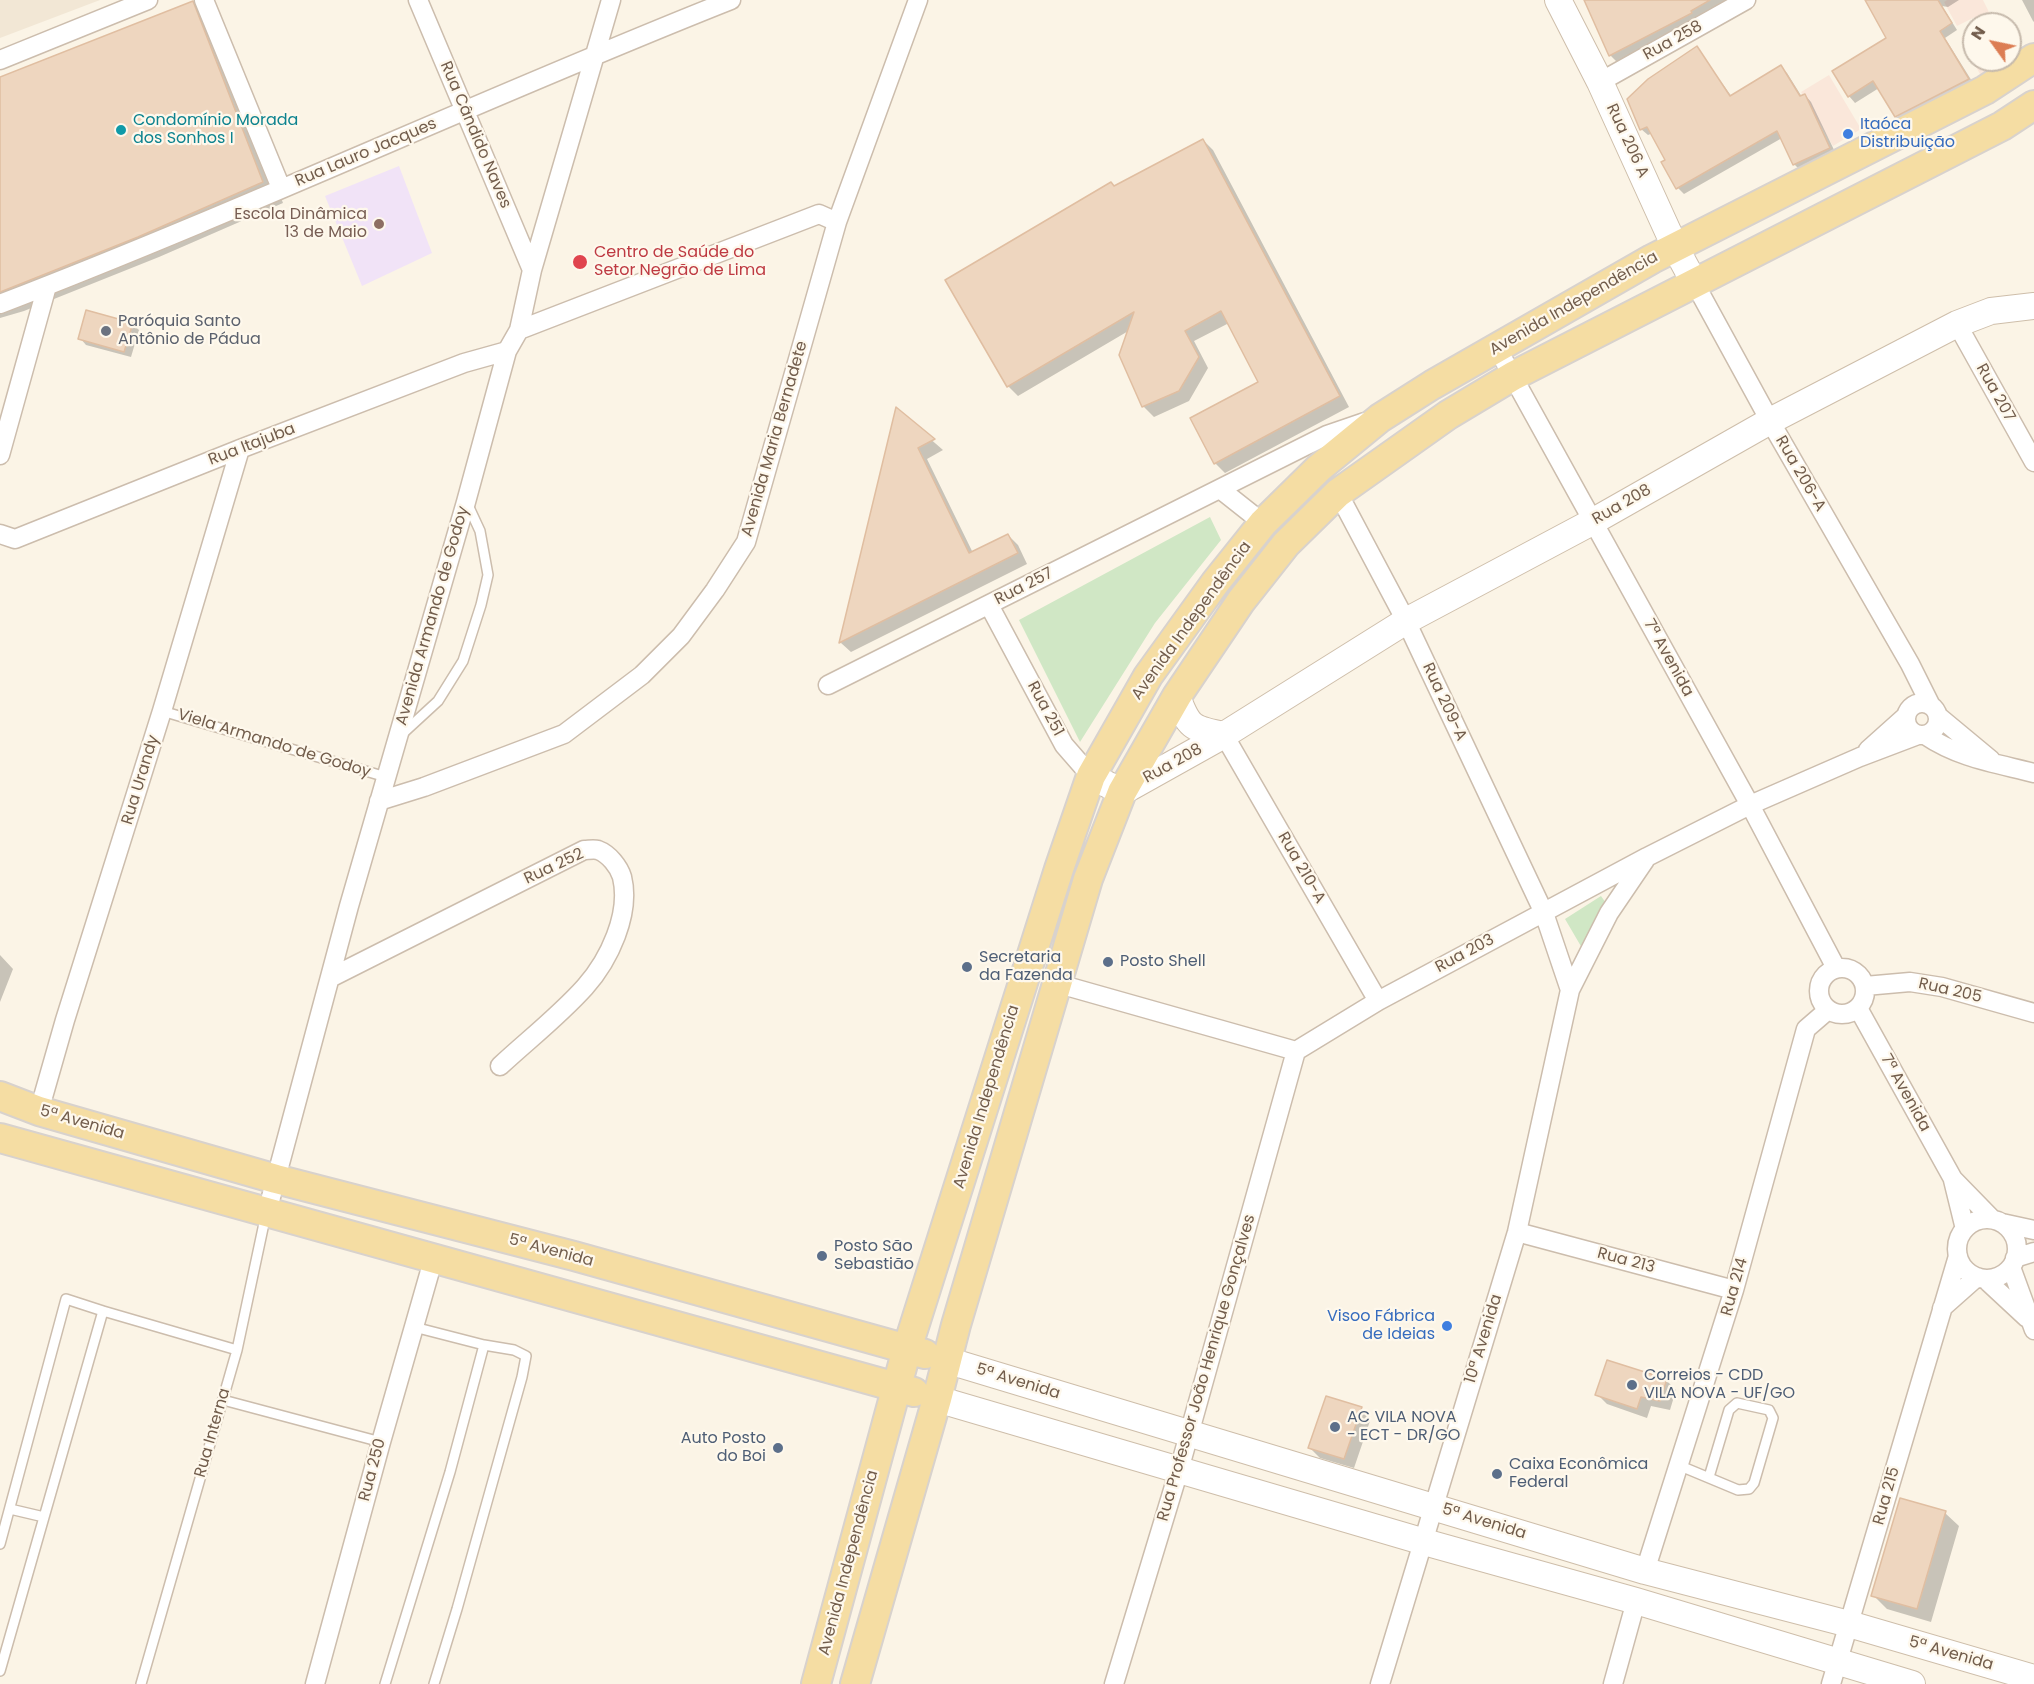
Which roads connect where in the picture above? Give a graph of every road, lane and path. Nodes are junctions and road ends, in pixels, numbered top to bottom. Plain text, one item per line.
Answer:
1 (148, 0) edge
2 (204, 0) edge
3 (418, 0) edge
4 (611, 0) edge
5 (731, 0) edge
6 (918, 0) edge
7 (1558, 0) edge
8 (1746, 0) edge
9 (594, 54) junction
10 (2034, 58) edge
11 (0, 60) edge
12 (1600, 82) junction
13 (2034, 105) edge
14 (464, 112) junction
15 (281, 188) junction
16 (837, 222) junction
17 (1675, 247) junction
18 (532, 270) junction
19 (1694, 282) junction
20 (47, 286) junction
21 (0, 304) edge
22 (2034, 306) edge
23 (1957, 324) junction
24 (519, 330) junction
25 (1497, 348) junction
26 (507, 351) junction
27 (1513, 376) junction
28 (1432, 385) junction
29 (1448, 415) junction
30 (1380, 418) junction
31 (1770, 421) junction
32 (240, 449) junction
33 (0, 454) edge
34 (2034, 462) edge
35 (1220, 489) junction
36 (1338, 493) junction
37 (466, 502) junction
38 (1593, 522) junction
39 (1263, 523) junction
40 (0, 534) edge
41 (989, 605) junction
42 (1406, 621) junction
43 (828, 685) dead end
44 (1177, 696) junction
45 (162, 711) junction
46 (1922, 711) junction
47 (1224, 735) junction
48 (1922, 735) junction
49 (397, 739) junction
50 (1860, 757) junction
51 (1995, 763) junction
52 (2034, 772) edge
53 (1091, 776) junction
54 (386, 777) junction
55 (1122, 792) junction
56 (379, 801) junction
57 (1750, 805) junction
58 (1647, 857) junction
59 (1544, 913) junction
60 (1836, 968) junction
61 (330, 978) junction
62 (1059, 984) junction
63 (1865, 986) junction
64 (1570, 990) junction
65 (1378, 1000) junction
66 (1858, 1008) junction
67 (1828, 1010) junction
68 (2034, 1013) edge
69 (1296, 1051) junction
70 (500, 1066) dead end
71 (0, 1096) edge
72 (39, 1111) junction
73 (0, 1138) edge
74 (276, 1179) junction
75 (1953, 1179) junction
76 (267, 1212) junction
77 (1997, 1221) junction
78 (1965, 1229) junction
79 (2034, 1230) edge
80 (1517, 1232) junction
81 (2034, 1252) edge
82 (434, 1257) junction
83 (1958, 1257) junction
84 (2013, 1263) junction
85 (1981, 1278) junction
86 (1734, 1290) junction
87 (1942, 1308) junction
88 (104, 1311) junction
89 (2031, 1324) edge
90 (414, 1327) junction
91 (484, 1345) junction
92 (907, 1349) junction
93 (237, 1350) junction
94 (946, 1360) junction
95 (897, 1388) junction
96 (937, 1399) junction
97 (223, 1400) junction
98 (1189, 1432) junction
99 (381, 1442) junction
100 (1678, 1465) junction
101 (1179, 1470) junction
102 (1709, 1477) junction
103 (1432, 1507) junction
104 (10, 1509) junction
105 (44, 1517) junction
106 (1423, 1542) junction
107 (0, 1544) edge
108 (1645, 1570) junction
109 (1568, 1582) junction
110 (1636, 1601) junction
111 (1849, 1624) junction
112 (0, 1671) edge
113 (1834, 1673) edge
114 (2034, 1678) edge
115 (141, 1684) edge
116 (315, 1684) edge
117 (385, 1684) edge
118 (434, 1684) edge
119 (816, 1684) edge
120 (855, 1684) edge
121 (1114, 1684) edge
122 (1380, 1684) edge
123 (1613, 1684) edge
124 (1912, 1684) edge

1 - 11 street
2 - 15 street
3 - 14 street, Rua Cândido Naves
4 - 9 street, Avenida Armando de Godoy
5 - 9 street, Rua Lauro Jacques
6 - 16 street, Avenida Maria Bernadete
7 - 12 main road, Rua 206 A
8 - 12 street, Rua 258
9 - 14 street, Rua Lauro Jacques
9 - 18 street, Avenida Armando de Godoy
10 - 17 main road, Avenida Independência
12 - 17 main road, Rua 206 A
13 - 19 main road, Avenida Independência
14 - 15 street, Rua Lauro Jacques
14 - 18 street, Rua Cândido Naves
15 - 20 street, Rua Lauro Jacques
16 - 24 street
16 - 56 street, Avenida Maria Bernadete
17 - 19 main road, Rua 206 A
17 - 25 main road, Avenida Independência
18 - 24 street, Avenida Armando de Godoy
19 - 27 main road, Avenida Independência
19 - 31 street, Rua 206-A
20 - 21 street, Rua Lauro Jacques
20 - 33 street
22 - 23 main road, Rua 208
23 - 31 main road, Rua 208
23 - 34 street, Rua 207
24 - 26 street, Avenida Armando de Godoy
25 - 27 street, 7ª Avenida
25 - 28 main road, Avenida Independência
26 - 32 street, Rua Itajuba
26 - 37 street, Avenida Armando de Godoy
27 - 29 main road, Avenida Independência
27 - 38 street, 7ª Avenida
28 - 29 main road
28 - 30 main road, Avenida Independência
29 - 36 main road, Avenida Independência
30 - 35 street, Rua 257
30 - 39 main road, Avenida Independência
31 - 38 main road, Rua 208
31 - 46 street, Rua 206-A
32 - 40 street, Rua Itajuba
32 - 45 street, Rua Urandy
35 - 39 street
35 - 41 street, Rua 257
36 - 42 street, Rua 209-A
36 - 44 main road, Avenida Independência
37 - 49 street, Avenida Armando de Godoy
37 - 49 lane
38 - 42 main road, Rua 208
38 - 57 street, 7ª Avenida
39 - 53 main road, Avenida Independência
41 - 43 street, Rua 257
41 - 53 street, Rua 251
42 - 47 main road, Rua 208
42 - 59 street, Rua 209-A
44 - 47 main road, Rua 208
44 - 55 main road, Avenida Independência
45 - 54 lane, Viela Armando de Godoy
45 - 72 street, Rua Urandy
46 - 48 street
46 - 48 street
46 - 50 street, Rua 203
46 - 51 street
47 - 55 main road, Rua 208
47 - 65 street, Rua 210-A
48 - 50 street, Rua 203
48 - 51 street
49 - 54 street, Avenida Armando de Godoy
50 - 57 street, Rua 203
51 - 52 street
53 - 55 main road, Rua 251
53 - 92 main road, Avenida Independência
54 - 56 street, Avenida Armando de Godoy
55 - 62 main road, Avenida Independência
56 - 61 street, Avenida Armando de Godoy
57 - 58 street, Rua 203
57 - 60 street, 7ª Avenida
58 - 59 street, Rua 203
58 - 64 street, 10ª Avenida
59 - 64 street
59 - 65 street, Rua 203
60 - 63 street
60 - 67 street
61 - 70 street, Rua 252
61 - 74 street, Avenida Armando de Godoy
62 - 69 street
62 - 94 main road, Avenida Independência
63 - 66 street
63 - 68 street, Rua 205
64 - 80 street, 10ª Avenida
65 - 69 street, Rua 203
66 - 67 street
66 - 75 street, 7ª Avenida
67 - 86 street, Rua 214
69 - 98 street, Rua Professor João Henrique Gonçalves
71 - 72 main road, 5ª Avenida
72 - 74 main road, 5ª Avenida
73 - 76 main road, 5ª Avenida
74 - 76 street, Rua Interna
74 - 92 main road, 5ª Avenida
75 - 77 street, 7ª Avenida
75 - 78 street, 7ª Avenida
76 - 82 main road, 5ª Avenida
76 - 93 lane, Rua Interna
77 - 78 street
77 - 79 street
77 - 84 street
78 - 83 street
80 - 86 street, Rua 213
80 - 103 street, 10ª Avenida
81 - 84 street
82 - 90 street, Rua 250
82 - 95 main road, 5ª Avenida
83 - 85 street
83 - 87 street, Rua 215
84 - 85 street
84 - 89 street
85 - 87 street
85 - 89 street
86 - 100 street, Rua 214
87 - 111 street, Rua 215
88 - 93 lane
88 - 104 lane
88 - 105 lane
90 - 91 lane
90 - 99 street, Rua 250
91 - 117 lane
91 - 118 lane
92 - 94 main road, 5ª Avenida
92 - 95 main road, Avenida Independência
93 - 97 lane, Rua Interna
94 - 96 main road, Avenida Independência
94 - 98 main road, 5ª Avenida
95 - 96 main road, 5ª Avenida
95 - 119 main road, Avenida Independência
96 - 101 main road, 5ª Avenida
96 - 120 main road, Avenida Independência
97 - 99 lane
97 - 115 lane, Rua Interna
98 - 101 street, Rua Professor João Henrique Gonçalves
98 - 103 main road, 5ª Avenida
99 - 116 street, Rua 250
100 - 102 lane
100 - 108 street, Rua 214
101 - 106 main road, 5ª Avenida
101 - 121 street, Rua Professor João Henrique Gonçalves
102 - 102 lane
103 - 106 street, 10ª Avenida
103 - 108 main road, 5ª Avenida
104 - 105 lane
104 - 107 lane
105 - 112 lane
106 - 109 main road, 5ª Avenida
106 - 122 street, 10ª Avenida
108 - 109 main road
108 - 111 main road, 5ª Avenida
109 - 110 main road, 5ª Avenida
110 - 113 main road, 5ª Avenida
110 - 123 street
111 - 113 street, Rua 215
111 - 114 main road, 5ª Avenida
113 - 124 main road, 5ª Avenida

